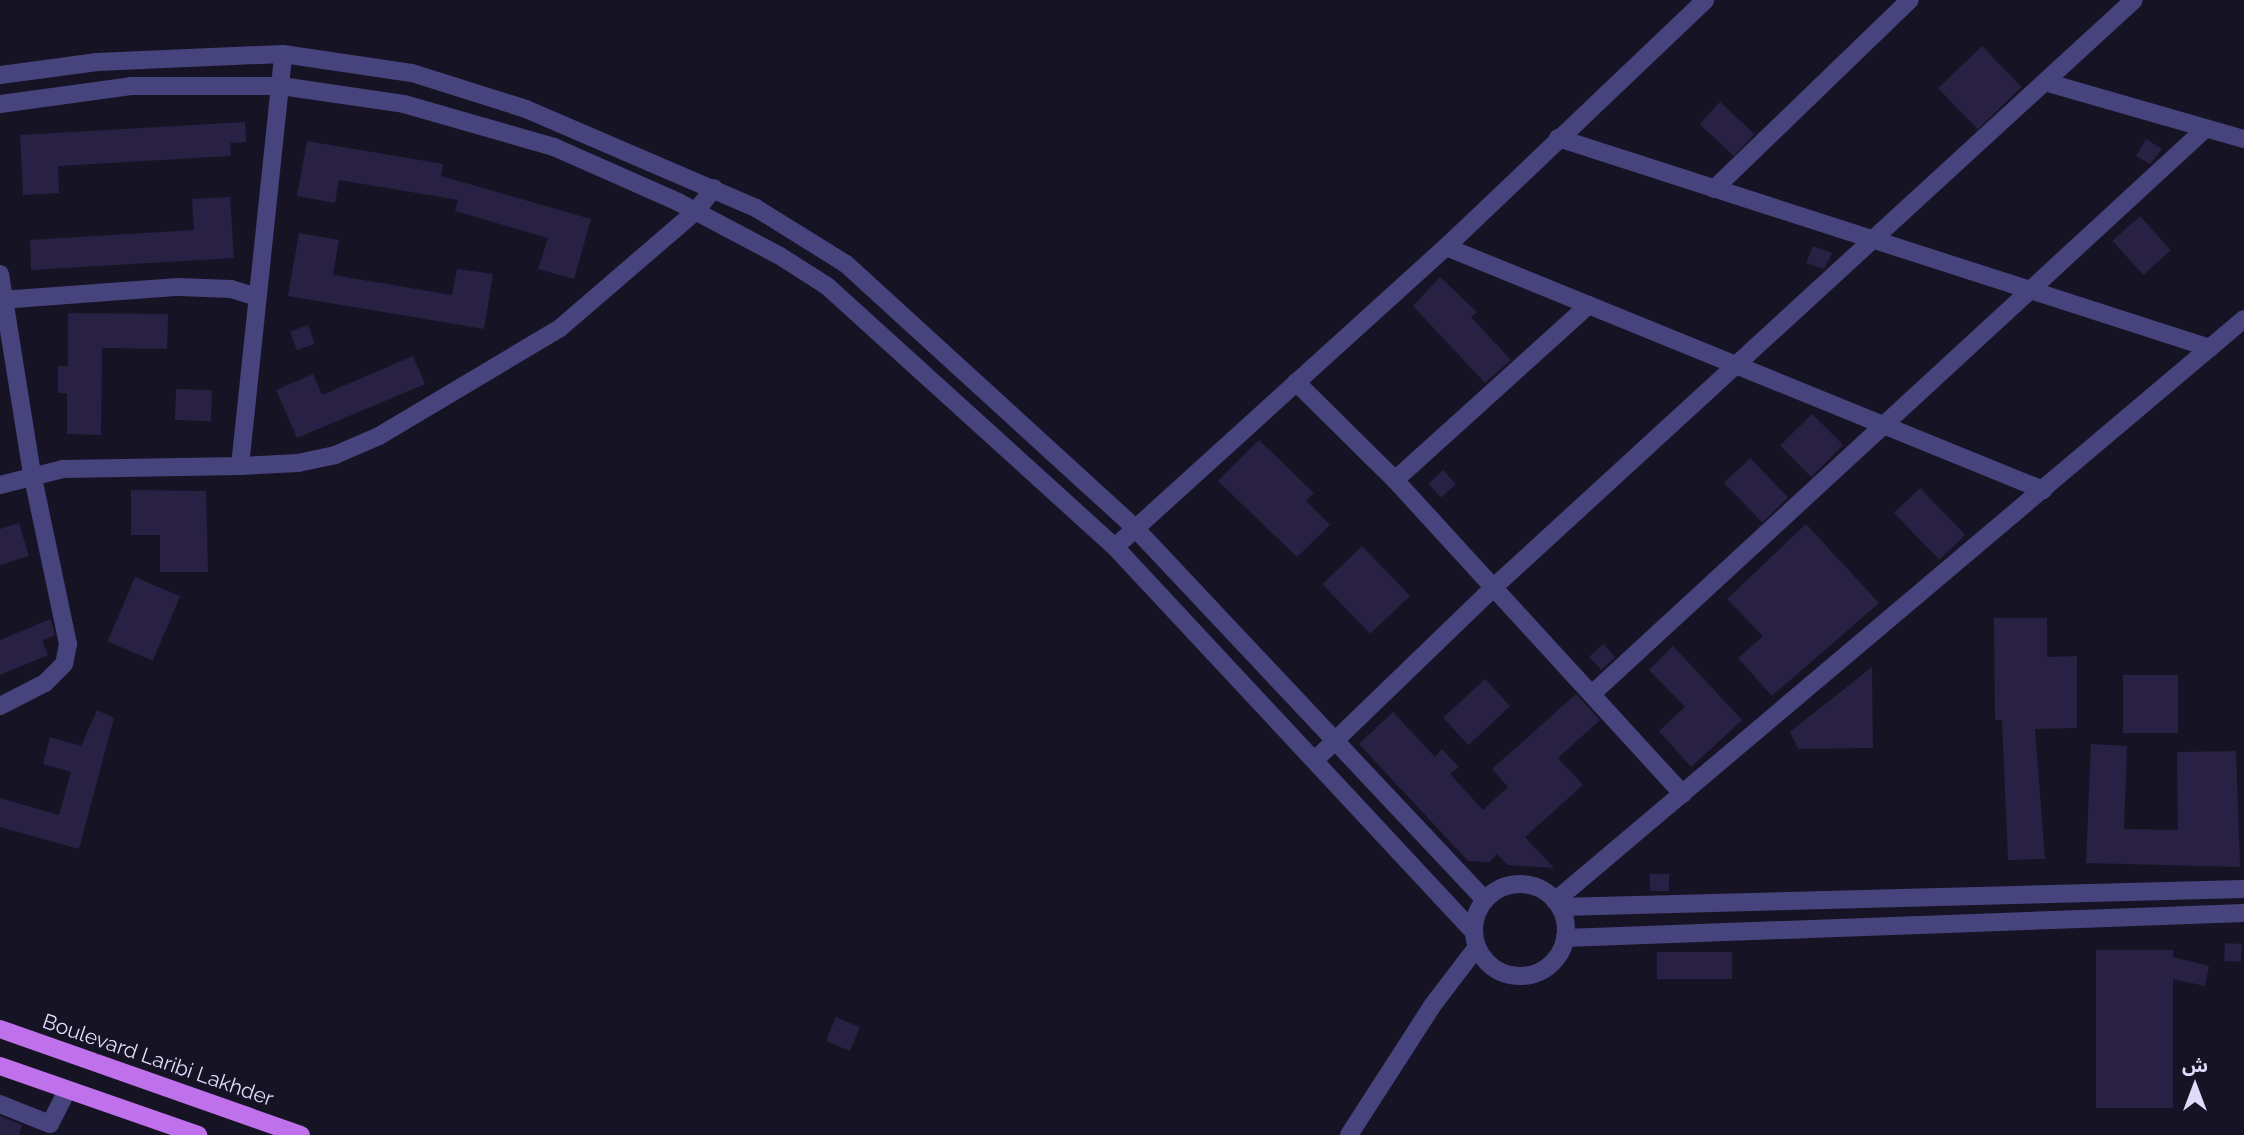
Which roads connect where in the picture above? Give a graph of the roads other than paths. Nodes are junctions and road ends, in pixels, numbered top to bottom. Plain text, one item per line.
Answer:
1 (1705, 0) edge
2 (1910, 0) edge
3 (2134, 0) edge
4 (283, 54) junction
5 (0, 75) edge
6 (2045, 82) junction
7 (281, 86) junction
8 (0, 104) edge
9 (2205, 129) junction
10 (1558, 138) junction
11 (2244, 139) edge
12 (714, 188) junction
13 (1714, 189) junction
14 (696, 211) junction
15 (1874, 240) junction
16 (1446, 247) junction
17 (0, 274) edge
18 (2031, 290) junction
19 (257, 298) junction
20 (2, 300) edge
21 (1589, 305) junction
22 (2244, 319) edge
23 (2210, 348) junction
24 (1739, 366) junction
25 (1296, 382) junction
26 (1887, 426) junction
27 (240, 466) junction
28 (32, 473) junction
29 (1395, 480) junction
30 (0, 485) edge
31 (2043, 490) junction
32 (1135, 528) junction
33 (1115, 547) junction
34 (1494, 587) junction
35 (1593, 693) junction
36 (0, 706) edge
37 (1338, 738) junction
38 (1316, 759) junction
39 (1683, 794) junction
40 (2244, 888) edge
41 (1485, 900) junction
42 (1557, 904) junction
43 (2244, 914) edge
44 (1565, 938) junction
45 (1475, 939) junction
46 (0, 1029) edge
47 (0, 1066) edge
48 (67, 1090) junction
49 (0, 1104) edge
50 (50, 1129) edge
51 (198, 1135) edge
52 (301, 1135) edge
53 (1349, 1135) edge

1 - 10 street
2 - 13 street
3 - 6 street
4 - 5 street
4 - 7 street
4 - 12 street
6 - 9 street
6 - 15 street
7 - 8 street
7 - 14 street
7 - 19 street
9 - 11 street
9 - 18 street
10 - 13 street
10 - 16 street
12 - 14 street
12 - 32 street
13 - 15 street
14 - 27 street
14 - 33 street
15 - 18 street
15 - 24 street
16 - 21 street
16 - 25 street
17 - 20 street
18 - 23 street
18 - 26 street
19 - 20 street
19 - 27 street
20 - 28 street
21 - 24 street
21 - 29 street
22 - 23 street
23 - 31 street
24 - 26 street
24 - 34 street
25 - 29 street
25 - 32 street
26 - 31 street
26 - 35 street
27 - 28 street
28 - 30 street
28 - 36 street
29 - 34 street
31 - 39 street
32 - 33 street
32 - 37 street
33 - 38 street
34 - 35 street
34 - 37 street
35 - 39 street
37 - 38 street
37 - 41 street
38 - 45 street
39 - 42 street
40 - 42 street
41 - 42 street
41 - 45 street
42 - 44 street
43 - 44 street
44 - 45 street
45 - 53 street
46 - 52 main road, Boulevard Laribi Lakhder
47 - 48 main road
48 - 50 street
48 - 51 main road
49 - 50 street

